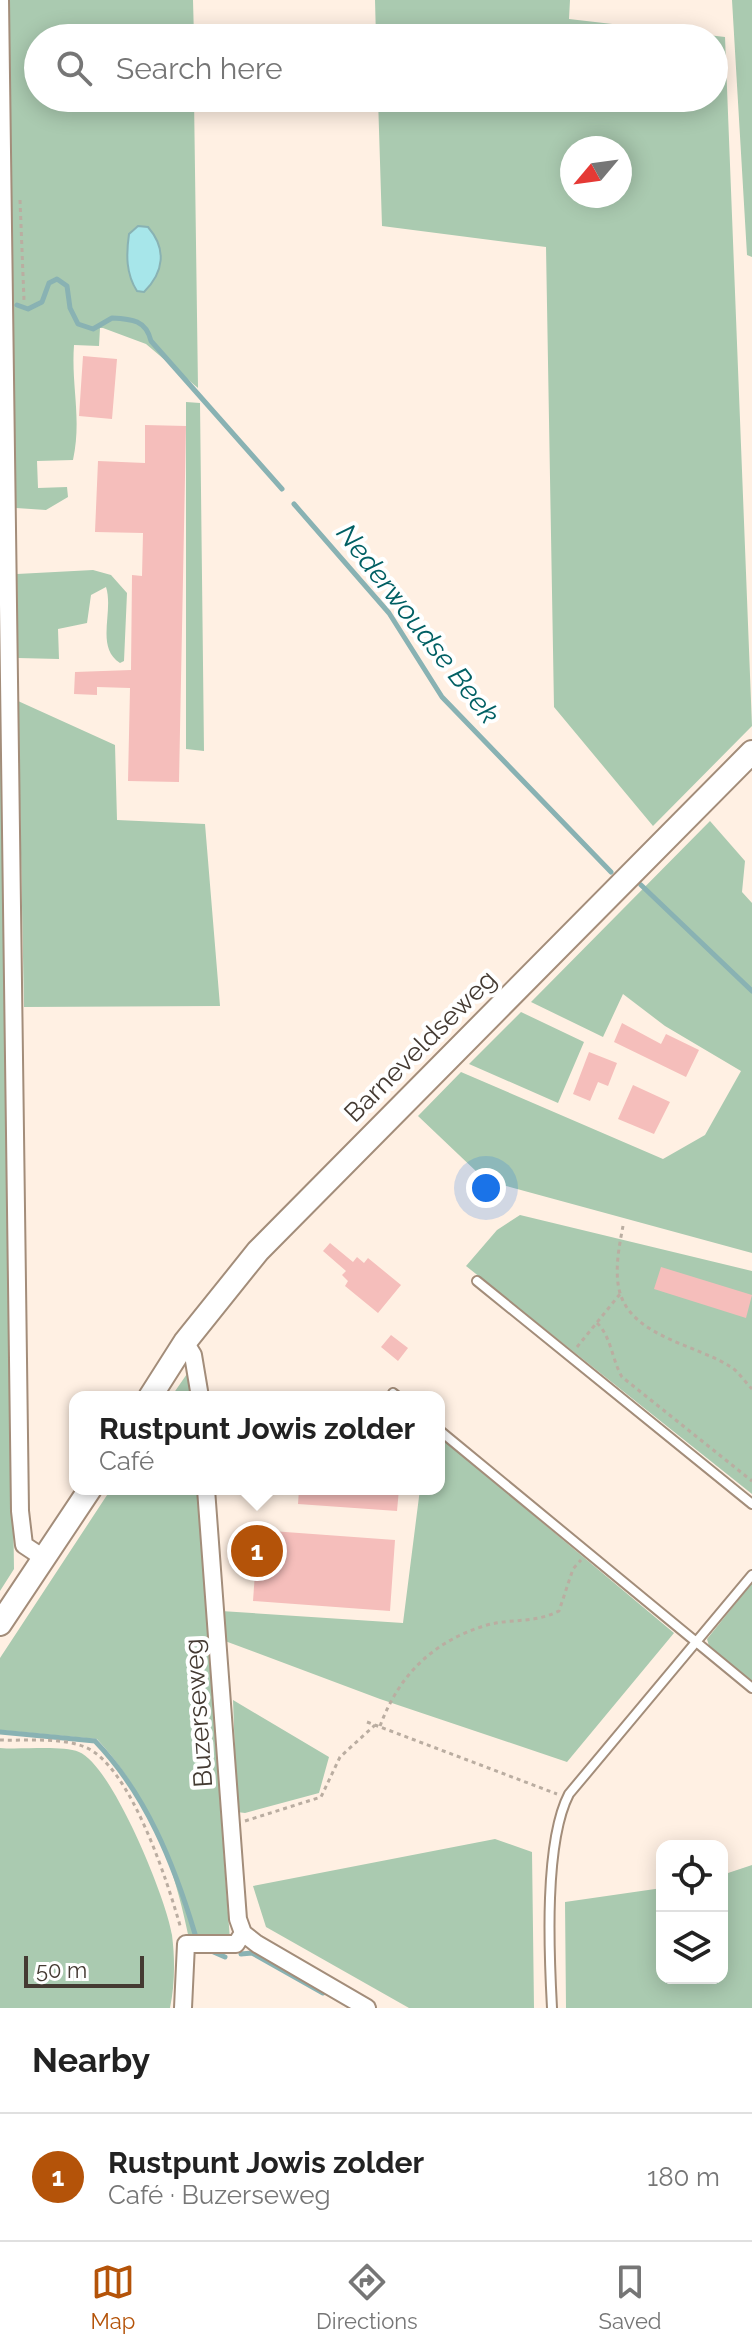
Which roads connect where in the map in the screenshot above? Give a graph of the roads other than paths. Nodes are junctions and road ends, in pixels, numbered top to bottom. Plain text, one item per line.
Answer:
1 (0, 0) edge
2 (752, 752) edge
3 (477, 1281) dead end
4 (185, 1342) junction
5 (154, 1391) edge
6 (199, 1391) edge
7 (445, 1435) edge
8 (86, 1495) edge
9 (206, 1495) edge
10 (752, 1504) edge
11 (45, 1559) junction
12 (752, 1575) edge
13 (0, 1624) edge
14 (697, 1641) junction
15 (752, 1688) edge
16 (243, 1933) junction
17 (183, 2008) edge
18 (367, 2008) edge
19 (552, 2008) edge

1 - 11 street
2 - 4 main road, Barneveldseweg
3 - 10 lane
4 - 5 main road, Barneveldseweg
4 - 6 street
7 - 14 lane
8 - 11 main road
9 - 16 street, Buzerseweg
11 - 13 main road
12 - 14 lane
14 - 15 lane
14 - 19 lane
16 - 17 street
16 - 18 street

